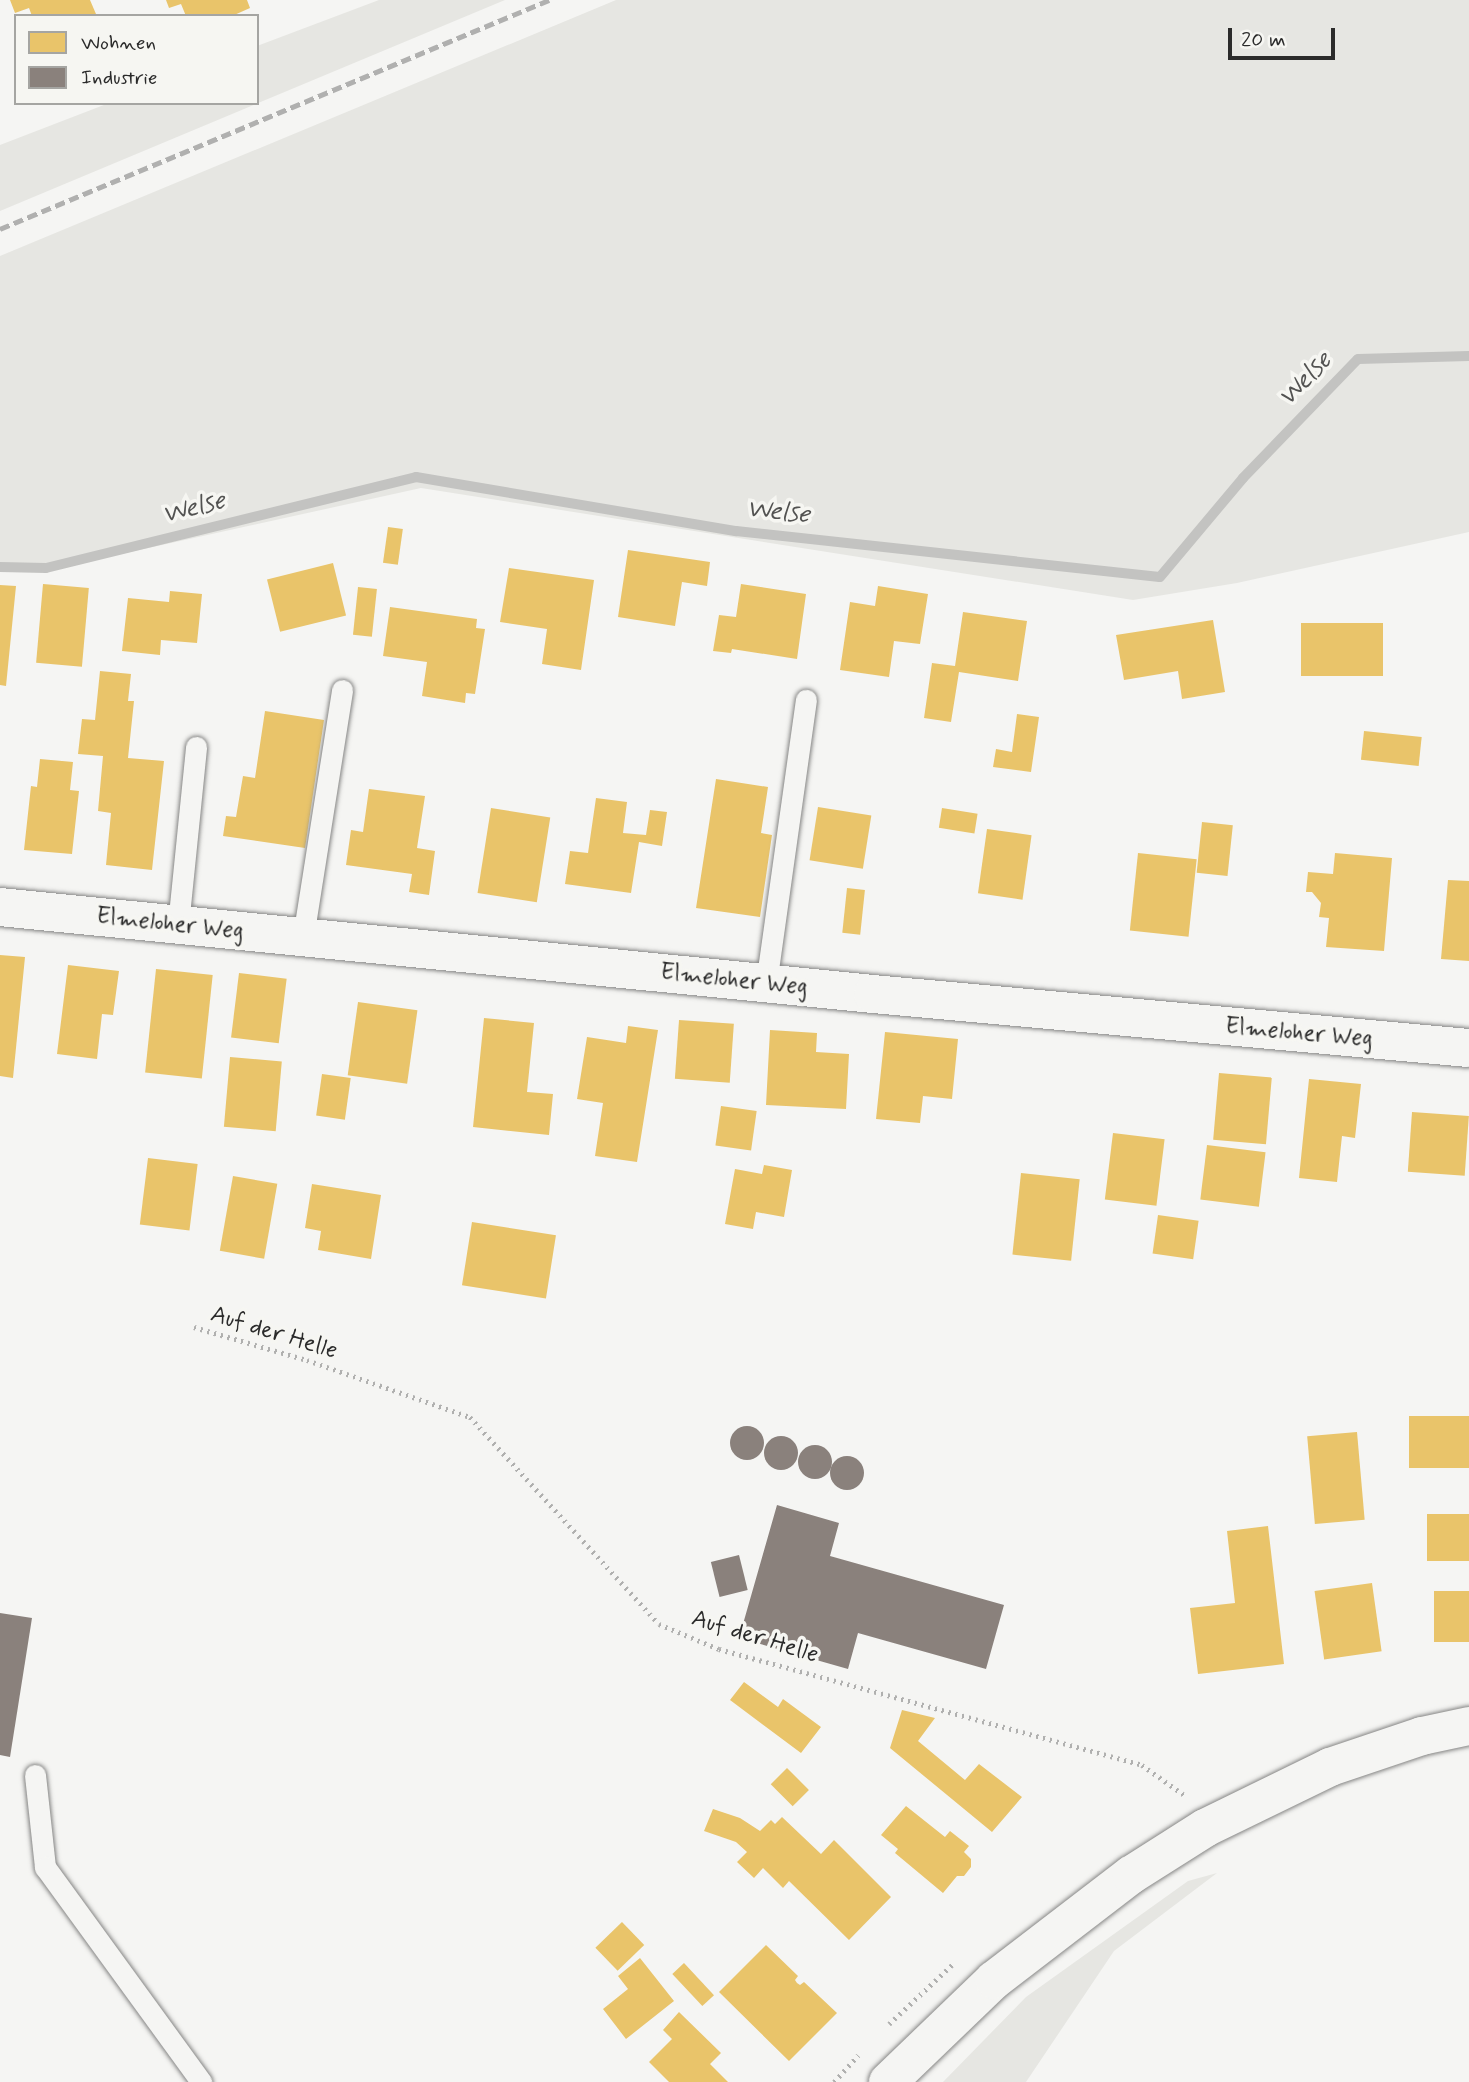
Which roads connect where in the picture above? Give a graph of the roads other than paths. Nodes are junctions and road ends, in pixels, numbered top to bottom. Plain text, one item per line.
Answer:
1 (342, 690) dead end
2 (806, 700) dead end
3 (196, 747) dead end
4 (0, 907) edge
5 (178, 925) junction
6 (303, 937) junction
7 (766, 984) junction
8 (1469, 1048) edge
9 (1469, 1726) edge
10 (35, 1775) dead end
11 (201, 2082) edge
12 (888, 2082) edge

1 - 6 lane
2 - 7 lane
3 - 5 lane
4 - 5 street, Elmeloher Weg
5 - 6 street, Elmeloher Weg
6 - 7 street, Elmeloher Weg
7 - 8 street, Elmeloher Weg
9 - 12 street
10 - 11 lane

